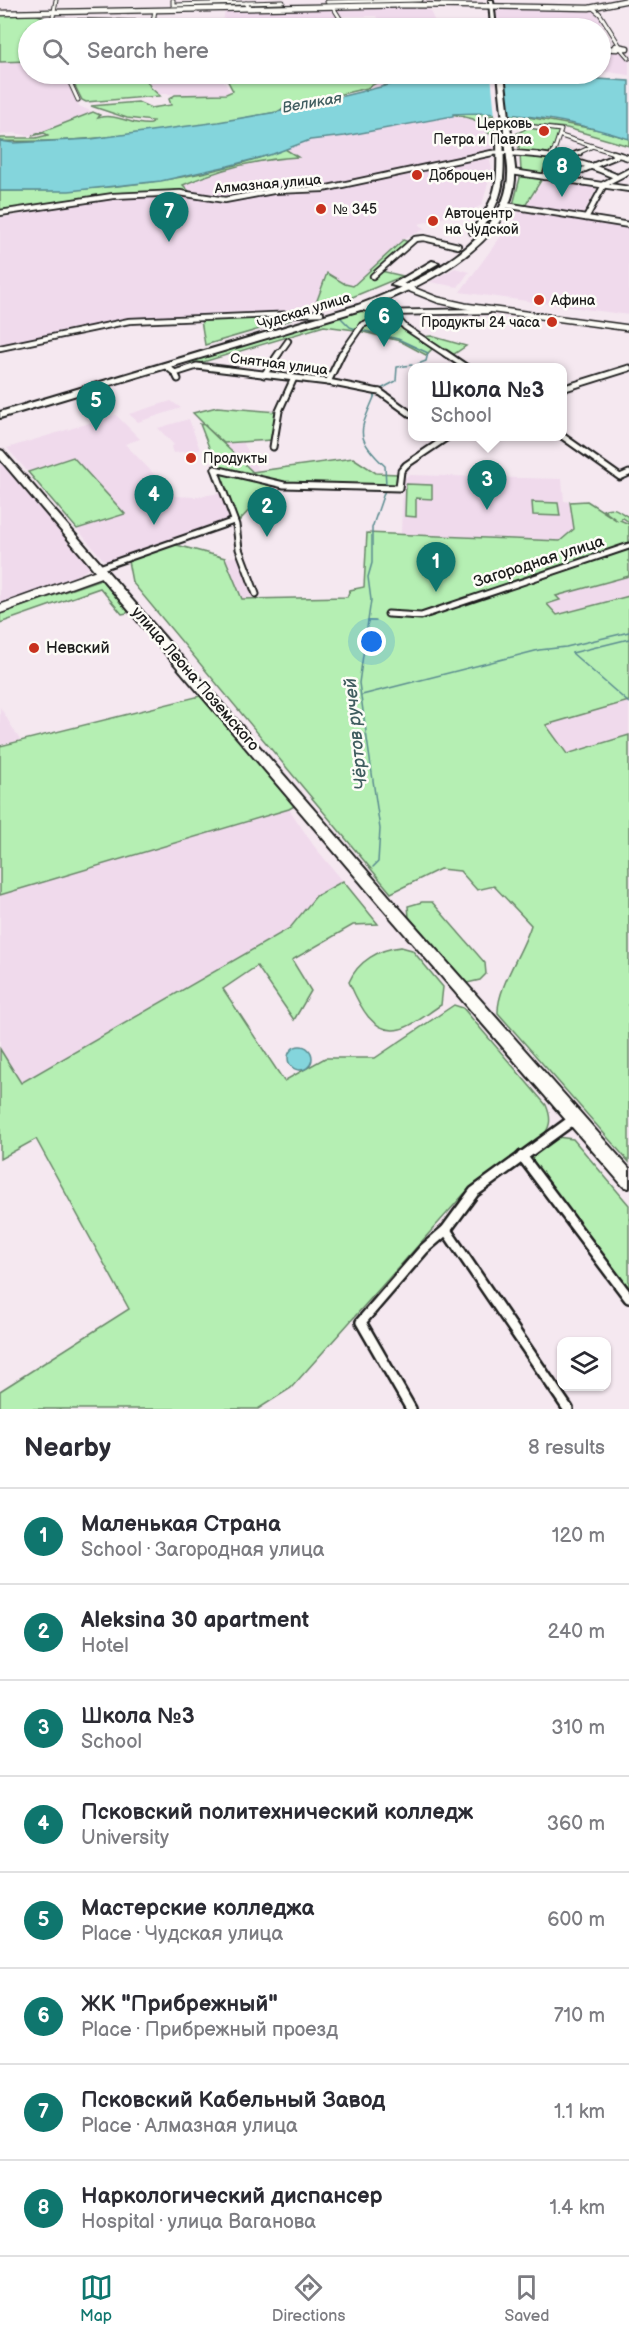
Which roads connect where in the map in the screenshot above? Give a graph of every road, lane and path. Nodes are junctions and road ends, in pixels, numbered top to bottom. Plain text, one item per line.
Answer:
1 (56, 0) edge
2 (173, 0) edge
3 (227, 0) edge
4 (407, 0) edge
5 (421, 0) edge
6 (443, 0) edge
7 (629, 0) edge
8 (281, 1) edge
9 (327, 1) edge
10 (246, 2) edge
11 (488, 3) edge
12 (155, 4) dead end
13 (411, 5) junction
14 (445, 6) junction
15 (330, 7) junction
16 (283, 8) junction
17 (593, 8) junction
18 (248, 9) junction
19 (155, 10) junction
20 (53, 12) junction
21 (0, 13) edge
22 (52, 18) edge
23 (153, 18) edge
24 (340, 18) edge
25 (487, 18) edge
26 (492, 18) edge
27 (602, 18) edge
28 (611, 31) edge
29 (623, 48) edge
30 (629, 57) edge
31 (71, 84) edge
32 (496, 84) edge
33 (502, 84) edge
34 (78, 100) dead end
35 (504, 121) junction
36 (527, 126) dead end
37 (561, 136) junction
38 (593, 146) junction
39 (500, 152) junction
40 (509, 152) junction
41 (619, 154) junction
42 (553, 155) junction
43 (567, 158) junction
44 (629, 158) edge
45 (592, 166) junction
46 (629, 171) edge
47 (512, 172) junction
48 (615, 176) junction
49 (545, 177) junction
50 (573, 181) junction
51 (501, 184) junction
52 (511, 185) junction
53 (603, 185) junction
54 (629, 189) edge
55 (499, 193) junction
56 (509, 194) junction
57 (505, 205) junction
58 (0, 213) edge
59 (586, 218) junction
60 (629, 225) edge
61 (459, 246) junction
62 (373, 276) dead end
63 (398, 284) junction
64 (408, 288) junction
65 (361, 307) junction
66 (496, 310) junction
67 (321, 313) junction
68 (392, 313) junction
69 (629, 328) edge
70 (288, 340) dead end
71 (224, 345) junction
72 (0, 348) edge
73 (201, 348) junction
74 (212, 353) junction
75 (459, 363) edge
76 (166, 366) junction
77 (629, 368) edge
78 (175, 373) junction
79 (264, 375) junction
80 (294, 378) junction
81 (178, 379) dead end
82 (328, 382) junction
83 (567, 387) edge
84 (0, 408) edge
85 (408, 413) edge
86 (0, 415) edge
87 (567, 439) edge
88 (439, 441) edge
89 (273, 447) dead end
90 (0, 453) edge
91 (629, 473) edge
92 (234, 521) junction
93 (629, 546) edge
94 (101, 570) junction
95 (256, 594) dead end
96 (0, 609) edge
97 (388, 614) dead end
98 (574, 1119) junction
99 (522, 1156) junction
100 (629, 1180) edge
101 (447, 1230) junction
102 (629, 1298) edge
103 (411, 1409) edge
104 (568, 1409) edge

1 - 20 street
2 - 10 street
3 - 10 street
4 - 5 street
4 - 9 street
4 - 13 street
6 - 14 street
7 - 17 main road
8 - 10 street
8 - 16 street
9 - 15 street
10 - 18 street
11 - 14 main road
11 - 17 main road
11 - 25 highway
11 - 26 highway
12 - 19 main road
13 - 14 main road
13 - 15 main road
15 - 16 main road
15 - 24 street
16 - 18 main road
17 - 27 street
18 - 19 main road
19 - 20 main road
19 - 23 street
20 - 21 main road
20 - 22 street
28 - 29 street
29 - 30 street
31 - 34 street
32 - 35 highway
33 - 35 highway
35 - 39 highway, Чудская улица
35 - 40 highway, Чудская улица
36 - 37 street
37 - 38 street
37 - 42 street
38 - 41 street
38 - 43 street
39 - 40 street, Алмазная улица
39 - 51 highway, Чудская улица
39 - 58 street, Алмазная улица
40 - 42 street, Алмазная улица
40 - 47 highway, Чудская улица
41 - 44 street
41 - 45 street
42 - 43 street, Алмазная улица
42 - 49 street
43 - 45 street, Алмазная улица
45 - 48 street, Алмазная улица
45 - 50 street
46 - 48 street
47 - 49 street
47 - 52 highway, Чудская улица
48 - 53 street
49 - 50 street
50 - 53 street
51 - 52 highway
51 - 55 highway, Чудская улица
52 - 56 highway, Чудская улица
53 - 54 street
53 - 59 street
55 - 56 highway
55 - 61 highway, Чудская улица
56 - 57 highway, Чудская улица
57 - 59 street
57 - 64 highway, Чудская улица
59 - 60 street
61 - 62 street
61 - 63 highway, Чудская улица
63 - 64 main road
63 - 67 highway, Чудская улица
64 - 65 highway, Чудская улица
64 - 66 main road
65 - 68 street
65 - 71 highway, Чудская улица
66 - 68 street
66 - 69 main road
67 - 71 highway, Чудская улица
67 - 72 street
68 - 75 street
68 - 82 street
70 - 79 street
71 - 73 highway, Чудская улица
71 - 74 highway, Чудская улица
73 - 74 highway
73 - 84 highway, Чудская улица
74 - 76 highway, Чудская улица
76 - 78 street
76 - 86 highway, Чудская улица
77 - 83 street
78 - 79 street, Снятная улица
78 - 81 street
79 - 80 street, Снятная улица
80 - 82 street, Снятная улица
80 - 89 street
82 - 85 street, Снятная улица
87 - 91 street
88 - 92 street
90 - 94 highway, улица Леона Поземского
92 - 94 street
92 - 95 street
93 - 97 street, Загородная улица
94 - 96 main road
94 - 98 highway, улица Леона Поземского
98 - 99 street
98 - 100 highway
99 - 101 street
99 - 102 street
101 - 103 street
101 - 104 street

